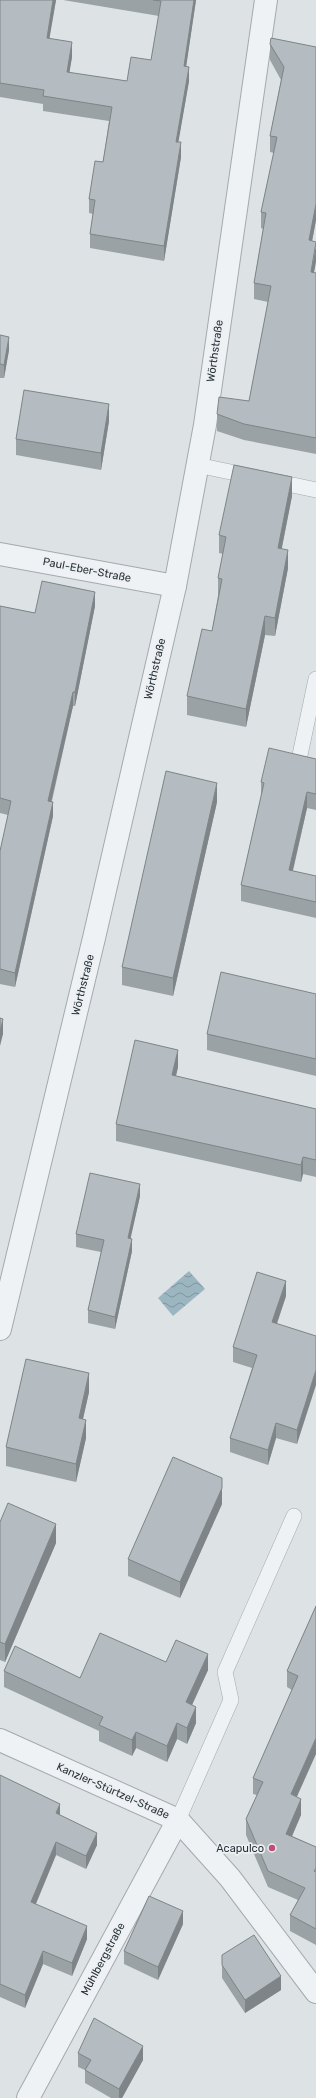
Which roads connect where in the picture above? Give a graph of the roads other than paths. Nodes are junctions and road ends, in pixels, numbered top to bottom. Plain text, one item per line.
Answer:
1 (266, 0) edge
2 (198, 466) junction
3 (316, 490) edge
4 (0, 554) edge
5 (175, 586) junction
6 (316, 679) edge
7 (300, 755) edge
8 (0, 1329) edge
9 (294, 1516) dead end
10 (0, 1740) edge
11 (178, 1820) junction
12 (316, 1992) edge
13 (28, 2098) edge

1 - 2 street, Wörthstraße
2 - 3 lane
2 - 5 street, Wörthstraße
4 - 5 street, Paul-Eber-Straße
5 - 8 street, Wörthstraße
6 - 7 lane
9 - 11 lane
10 - 11 street, Kanzler-Stürtzel-Straße
11 - 12 street, Kanzler-Stürtzel-Straße
11 - 13 street, Mühlbergstraße

